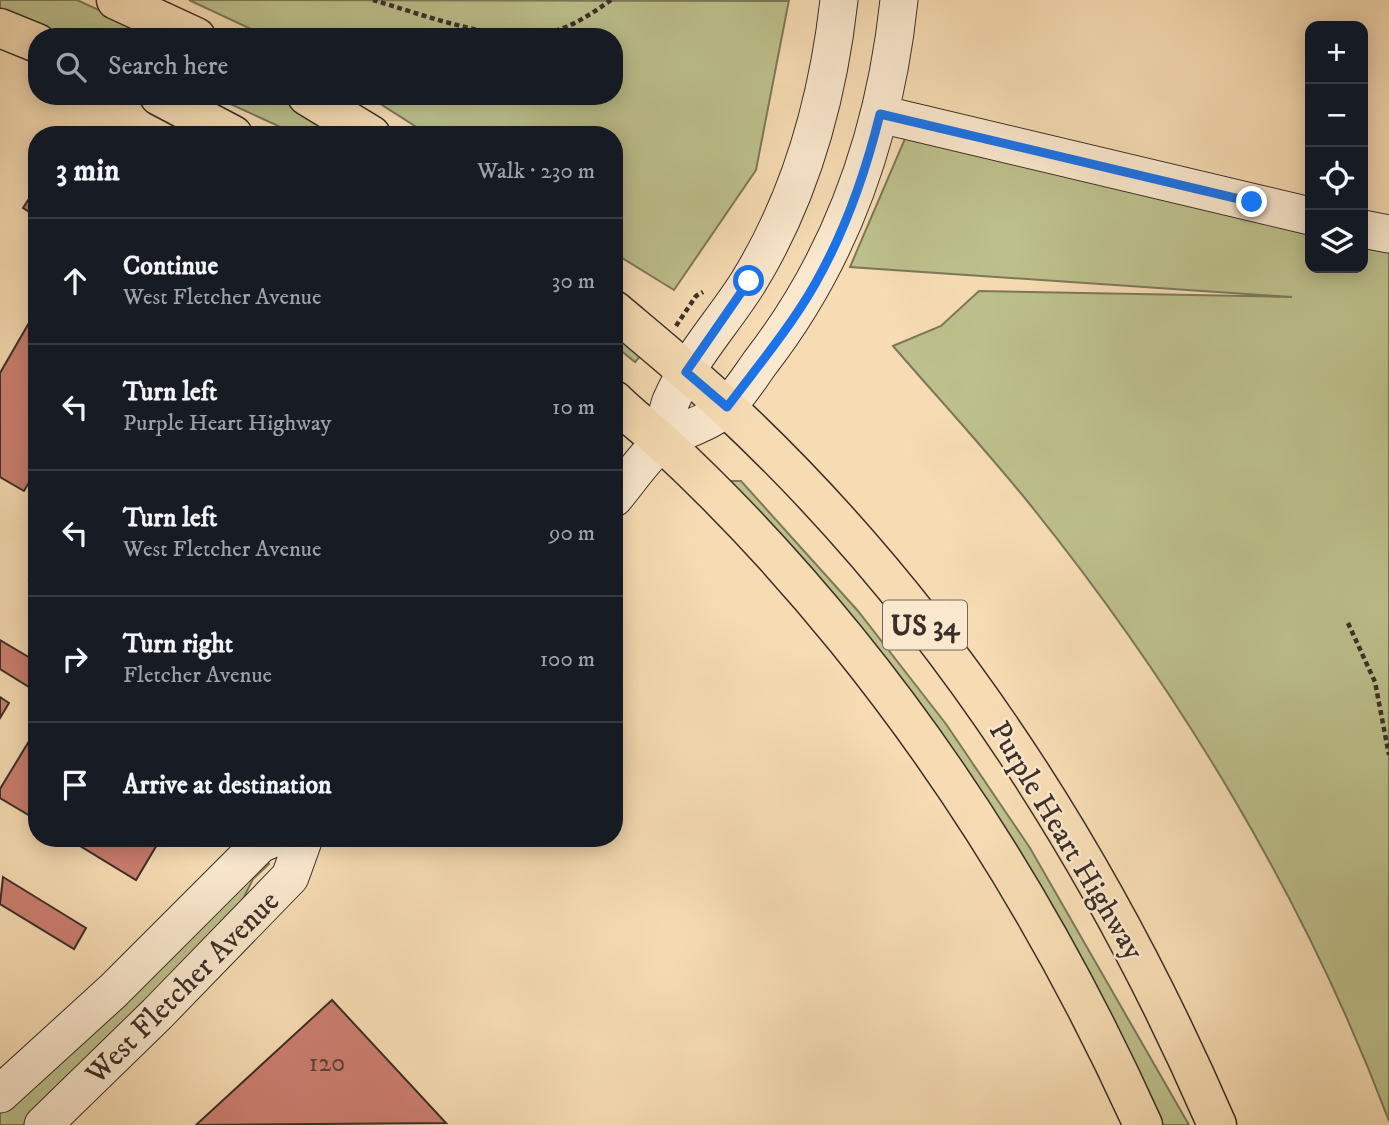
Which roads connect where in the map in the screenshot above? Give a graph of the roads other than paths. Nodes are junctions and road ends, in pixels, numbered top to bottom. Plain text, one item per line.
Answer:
1 (116, 0) edge
2 (839, 0) edge
3 (899, 0) edge
4 (0, 28) edge
5 (177, 28) edge
6 (28, 39) edge
7 (176, 105) edge
8 (322, 105) edge
9 (880, 114) junction
10 (216, 126) edge
11 (356, 126) edge
12 (1305, 215) edge
13 (1368, 230) edge
14 (1389, 234) edge
15 (623, 318) edge
16 (686, 372) junction
17 (727, 407) junction
18 (623, 408) edge
19 (662, 442) junction
20 (623, 488) edge
21 (257, 847) edge
22 (301, 847) edge
23 (0, 1094) edge
24 (43, 1125) edge
25 (1143, 1125) edge
26 (1217, 1125) edge

1 - 5 main road
2 - 16 main road
3 - 9 main road
4 - 6 main road
7 - 10 main road
8 - 11 main road
9 - 12 main road
9 - 17 main road
13 - 14 main road
15 - 16 main road, Purple Heart Highway / US 34
16 - 17 main road, Purple Heart Highway / US 34
16 - 19 main road
17 - 19 main road
17 - 26 main road, Purple Heart Highway / US 34
18 - 19 main road, US 34
19 - 20 main road
19 - 25 main road, US 34
21 - 23 main road, West Fletcher Avenue
22 - 24 main road, West Fletcher Avenue

